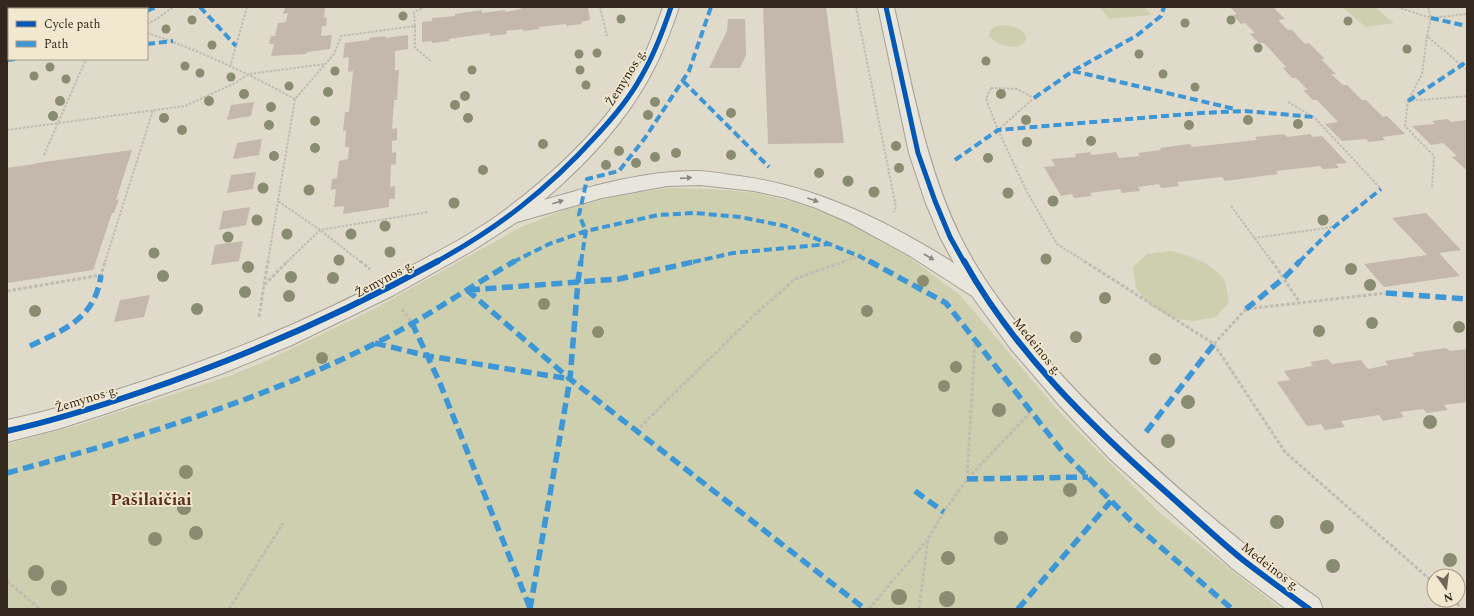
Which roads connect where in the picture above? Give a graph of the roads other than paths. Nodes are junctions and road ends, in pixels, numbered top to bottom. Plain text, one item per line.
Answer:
1 (671, 7) edge
2 (886, 7) edge
3 (508, 218) junction
4 (981, 292) junction
5 (7, 431) edge
6 (1309, 609) edge

1 - 3 street, Žemynos g.
2 - 4 street, Medeinos g.
3 -> 4 street
3 - 5 street, Žemynos g.
4 - 6 street, Medeinos g.

